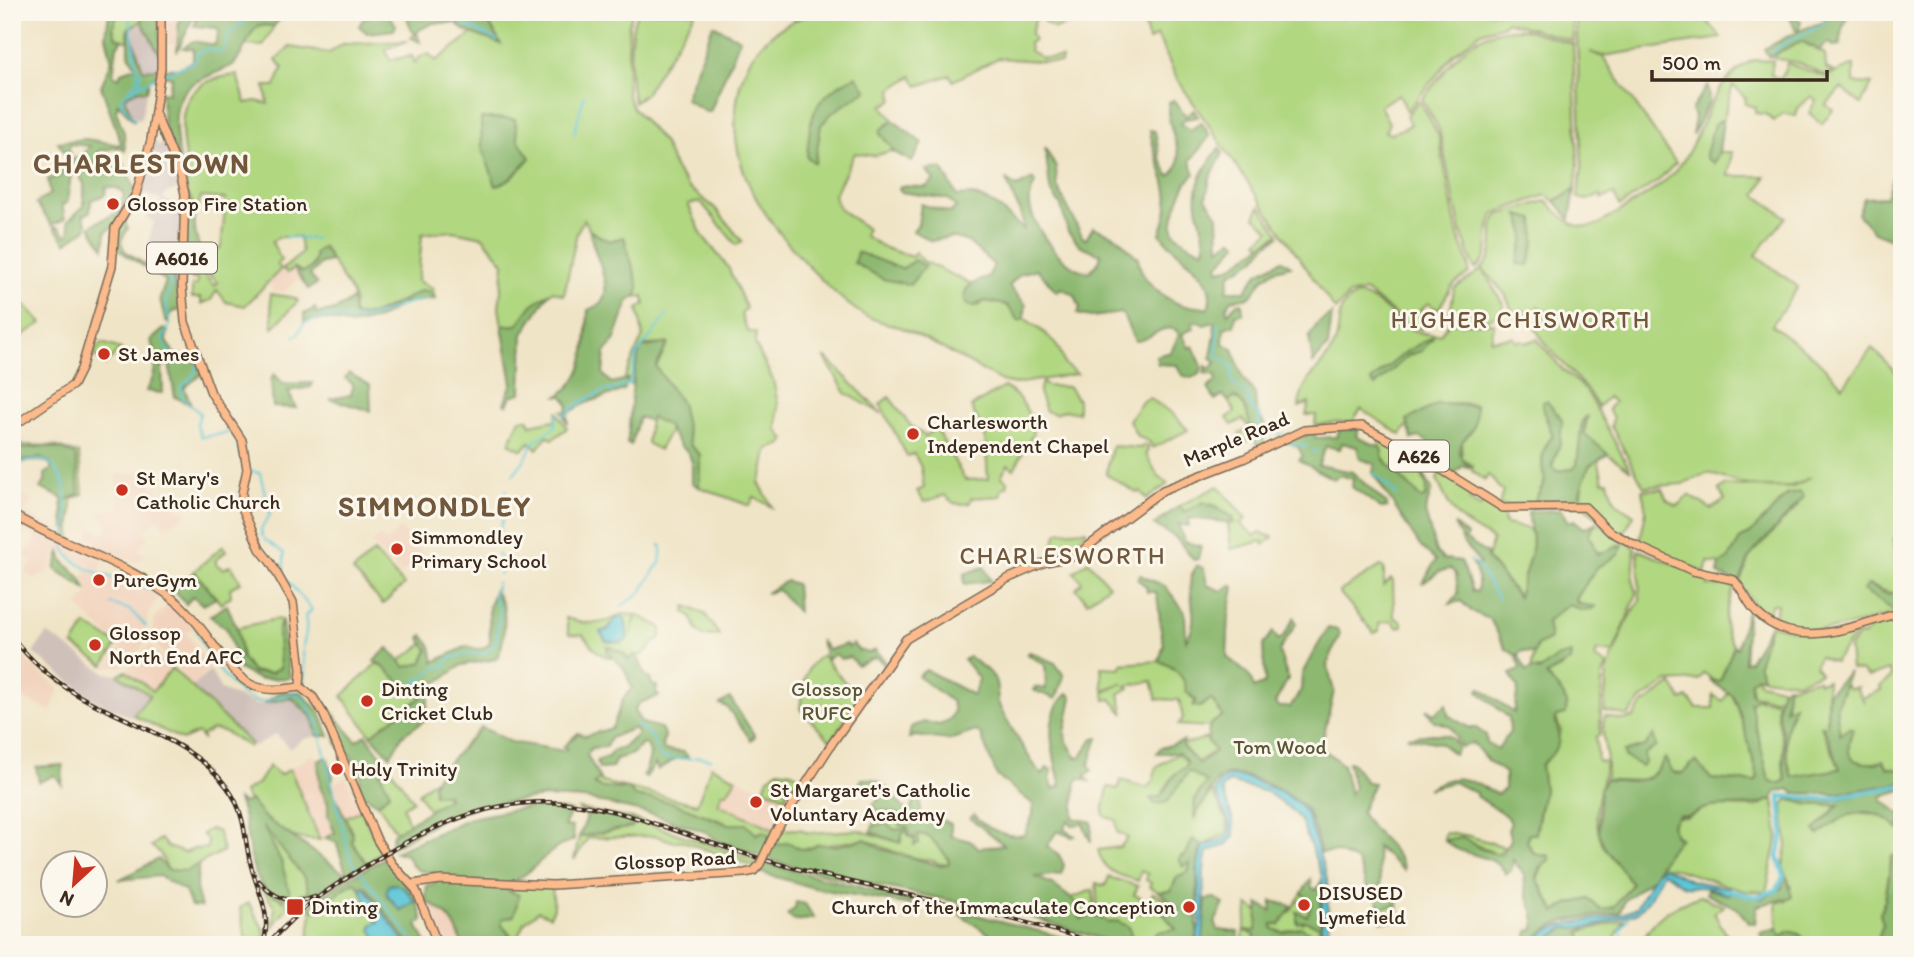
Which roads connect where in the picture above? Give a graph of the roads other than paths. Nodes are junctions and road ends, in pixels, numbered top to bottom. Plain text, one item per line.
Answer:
1 (161, 12) edge
2 (156, 115) junction
3 (12, 427) edge
4 (12, 514) edge
5 (1046, 562) joint
6 (1902, 612) edge
7 (300, 687) junction
8 (412, 884) junction
9 (438, 945) edge

1 - 2 main road
2 - 3 main road
2 - 7 main road, A6016
4 - 7 main road
5 - 6 main road, Marple Road / A626
5 - 8 main road, Glossop Road / A626, bridge
7 - 8 main road
8 - 9 main road

